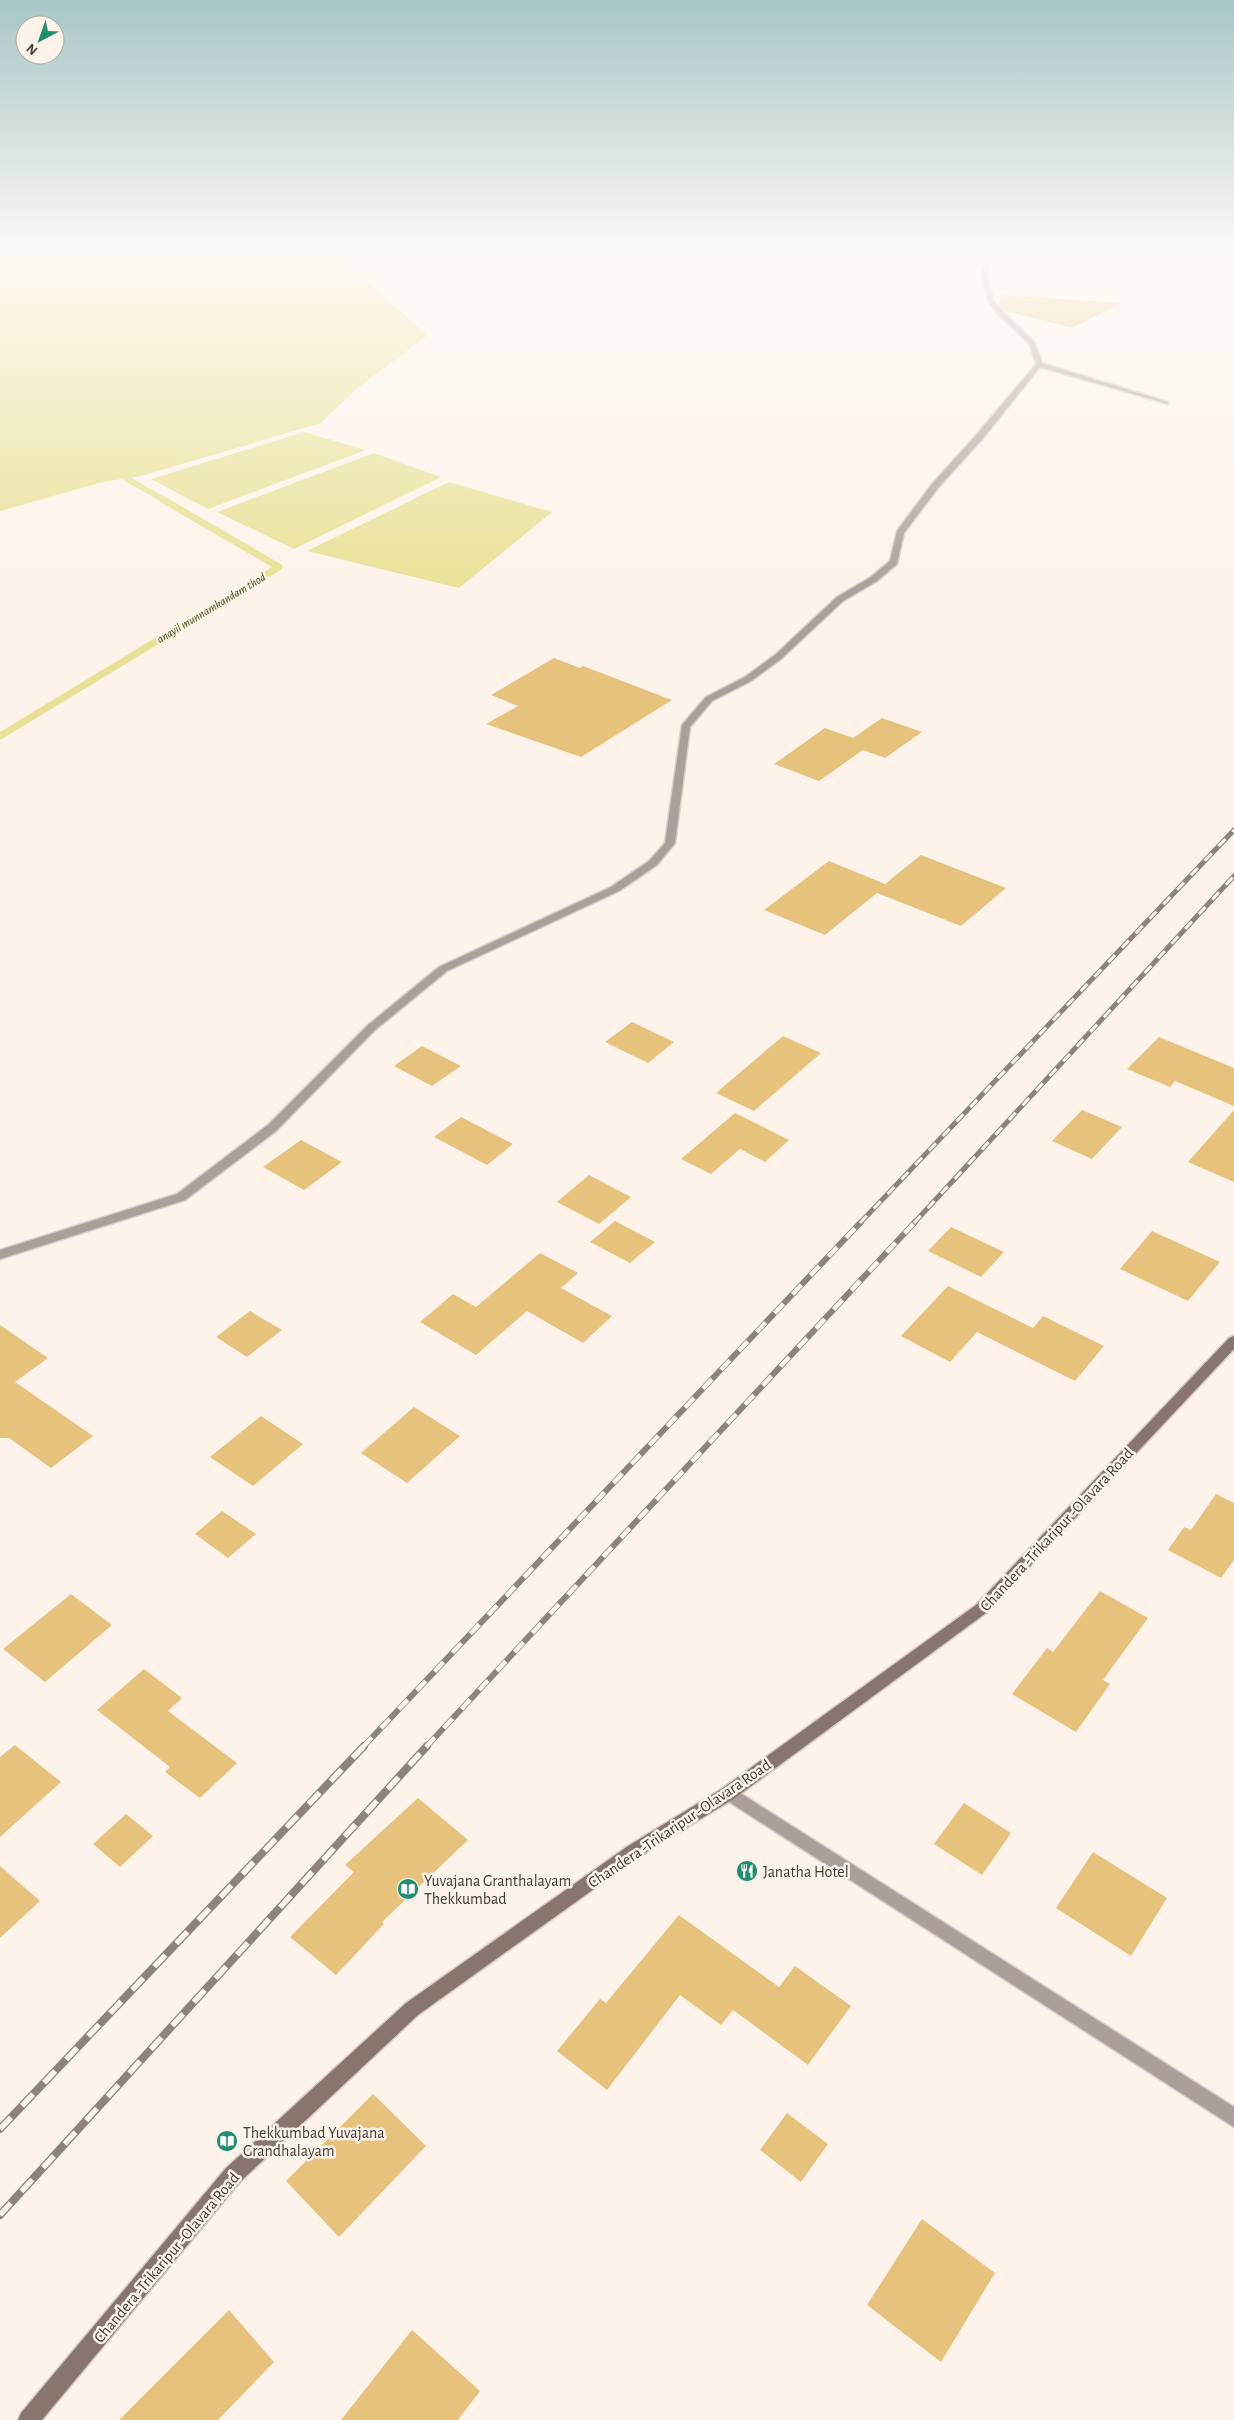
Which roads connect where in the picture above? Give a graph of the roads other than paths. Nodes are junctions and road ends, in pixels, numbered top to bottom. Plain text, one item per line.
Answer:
1 (1036, 367) edge
2 (1048, 367) edge
3 (1166, 403) dead end
4 (0, 1255) edge
5 (1234, 1341) edge
6 (729, 1793) junction
7 (1234, 2118) edge
8 (28, 2420) edge

1 - 4 street
2 - 3 street
5 - 6 main road, Chandera -Trikaripur -Olavara Road
6 - 7 street
6 - 8 main road, Chandera -Trikaripur -Olavara Road

